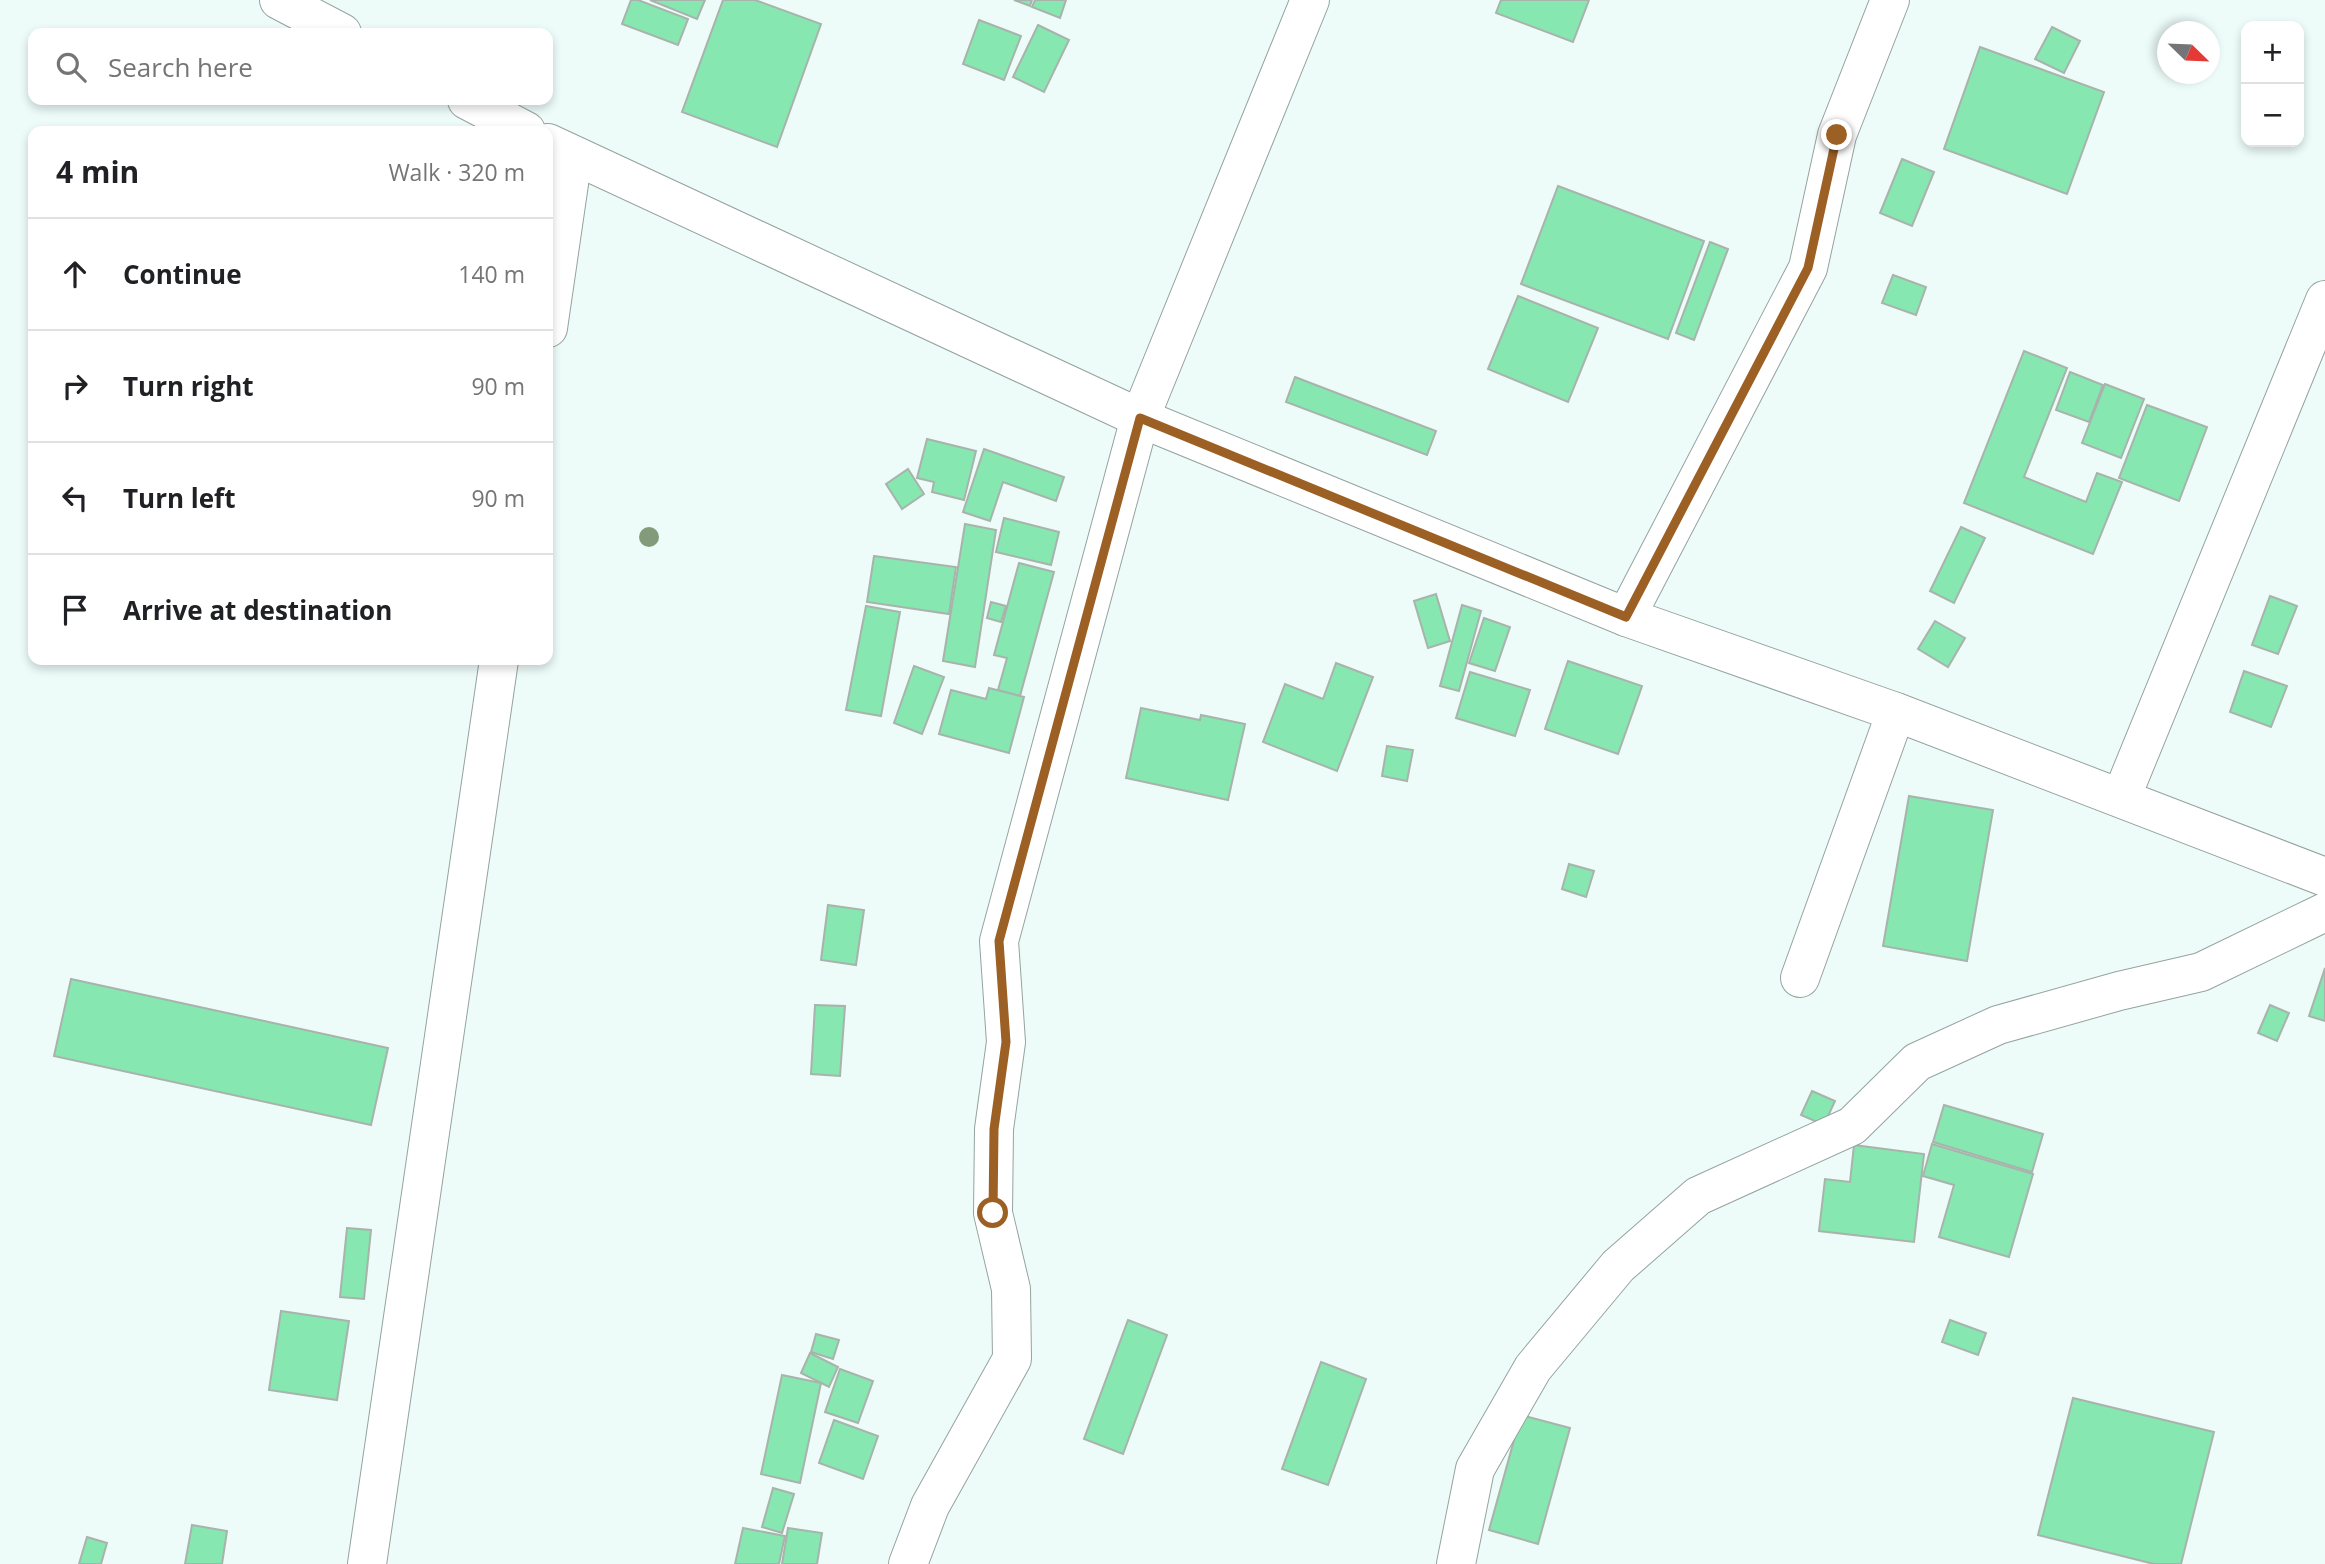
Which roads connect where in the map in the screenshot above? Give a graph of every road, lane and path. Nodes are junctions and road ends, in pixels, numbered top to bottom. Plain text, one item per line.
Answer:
1 (279, 0) edge
2 (1310, 0) edge
3 (1889, 0) edge
4 (332, 28) edge
5 (477, 105) edge
6 (516, 126) edge
7 (560, 149) edge
8 (553, 253) edge
9 (2325, 300) edge
10 (1140, 418) junction
11 (1626, 617) junction
12 (498, 665) edge
13 (1896, 712) junction
14 (2121, 799) junction
15 (2325, 877) edge
16 (2325, 912) edge
17 (1800, 978) dead end
18 (367, 1564) edge
19 (908, 1564) edge
20 (1456, 1564) edge

1 - 4 street
2 - 10 street
3 - 11 street
5 - 6 street
7 - 8 street
7 - 10 street
9 - 14 street
10 - 11 street
10 - 19 street
11 - 13 street
12 - 18 street
13 - 14 street
13 - 17 street
14 - 15 street
16 - 20 street

